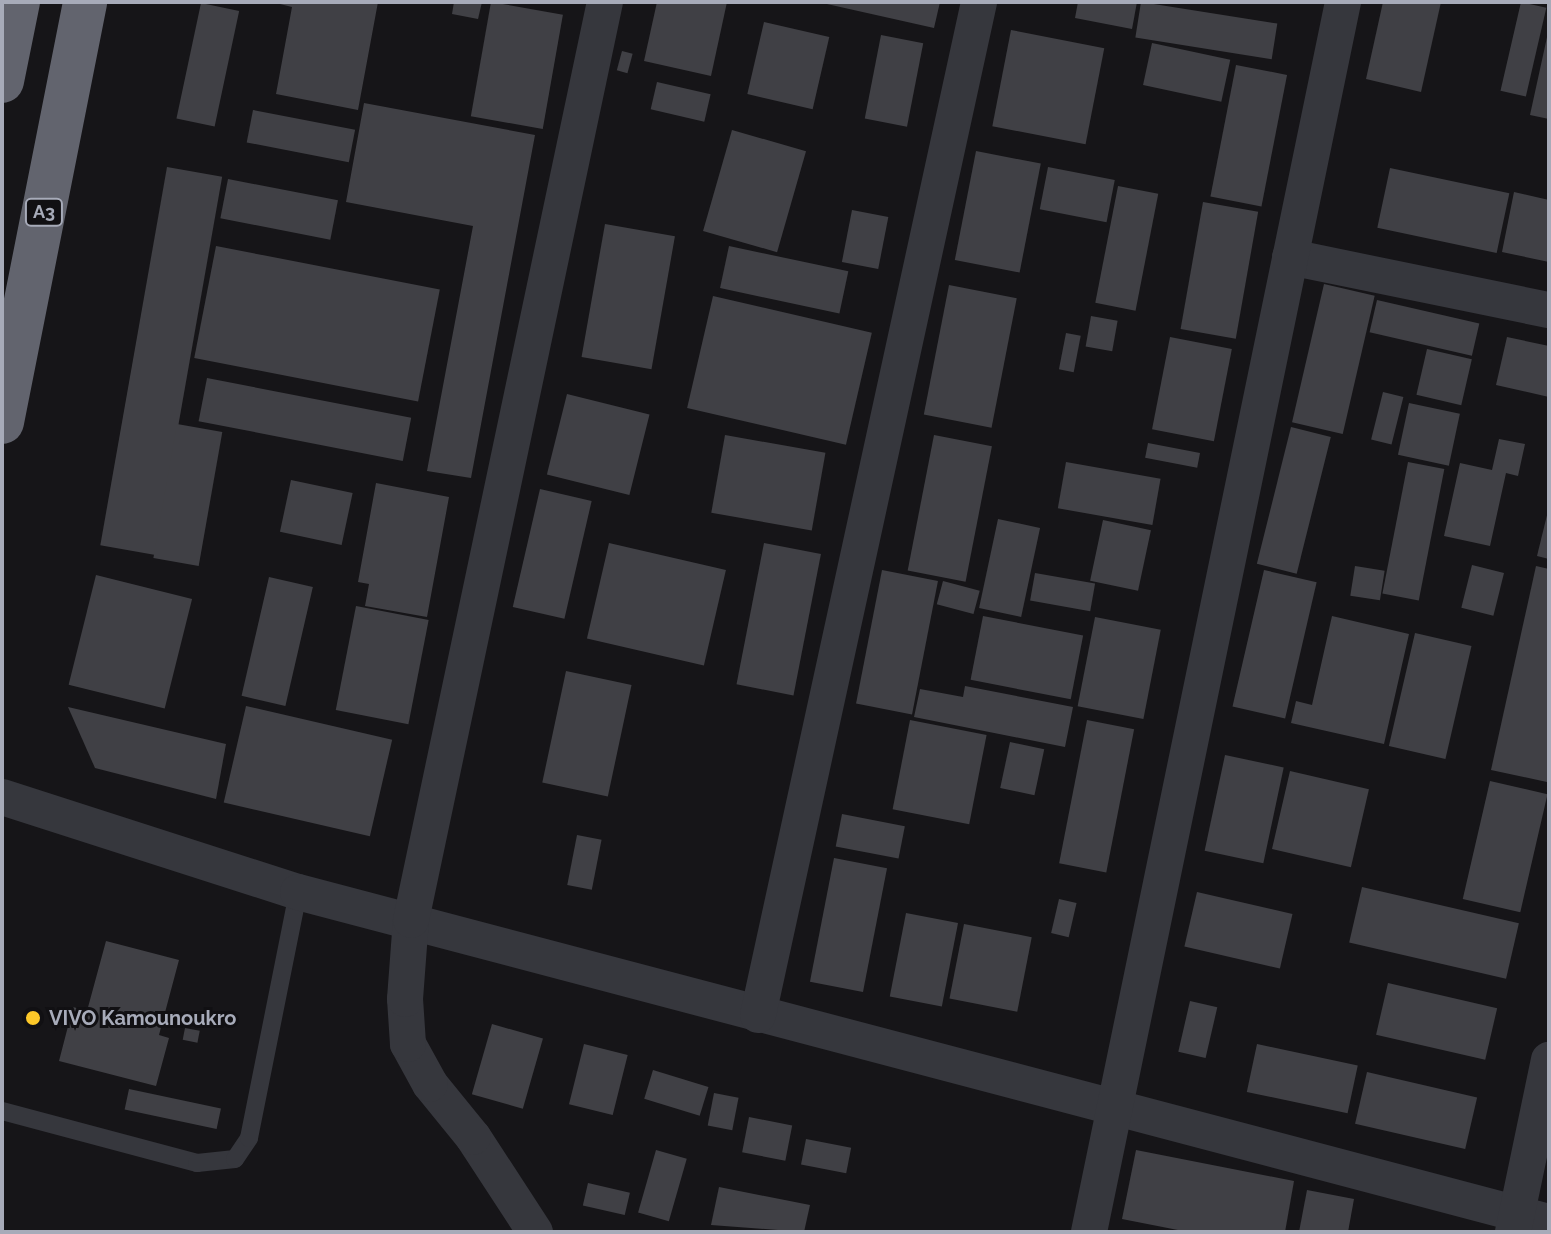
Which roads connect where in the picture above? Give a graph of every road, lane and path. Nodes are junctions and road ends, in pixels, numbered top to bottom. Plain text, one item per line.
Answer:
1 (18, 2) edge
2 (85, 2) edge
3 (605, 2) edge
4 (979, 2) edge
5 (1343, 2) edge
6 (2, 81) edge
7 (1290, 257) junction
8 (1549, 310) edge
9 (2, 422) edge
10 (2, 797) edge
11 (298, 892) junction
12 (411, 920) junction
13 (758, 1015) junction
14 (1549, 1060) edge
15 (1116, 1104) junction
16 (2, 1111) edge
17 (1527, 1222) edge
18 (535, 1232) edge
19 (1089, 1232) edge

1 - 6 highway
2 - 9 highway, A3
3 - 12 street
4 - 13 street
5 - 7 street
7 - 8 street
7 - 15 street
10 - 11 street
11 - 12 street
11 - 16 lane
12 - 13 street
12 - 18 street
13 - 15 street
14 - 17 street
15 - 17 street
15 - 19 street

